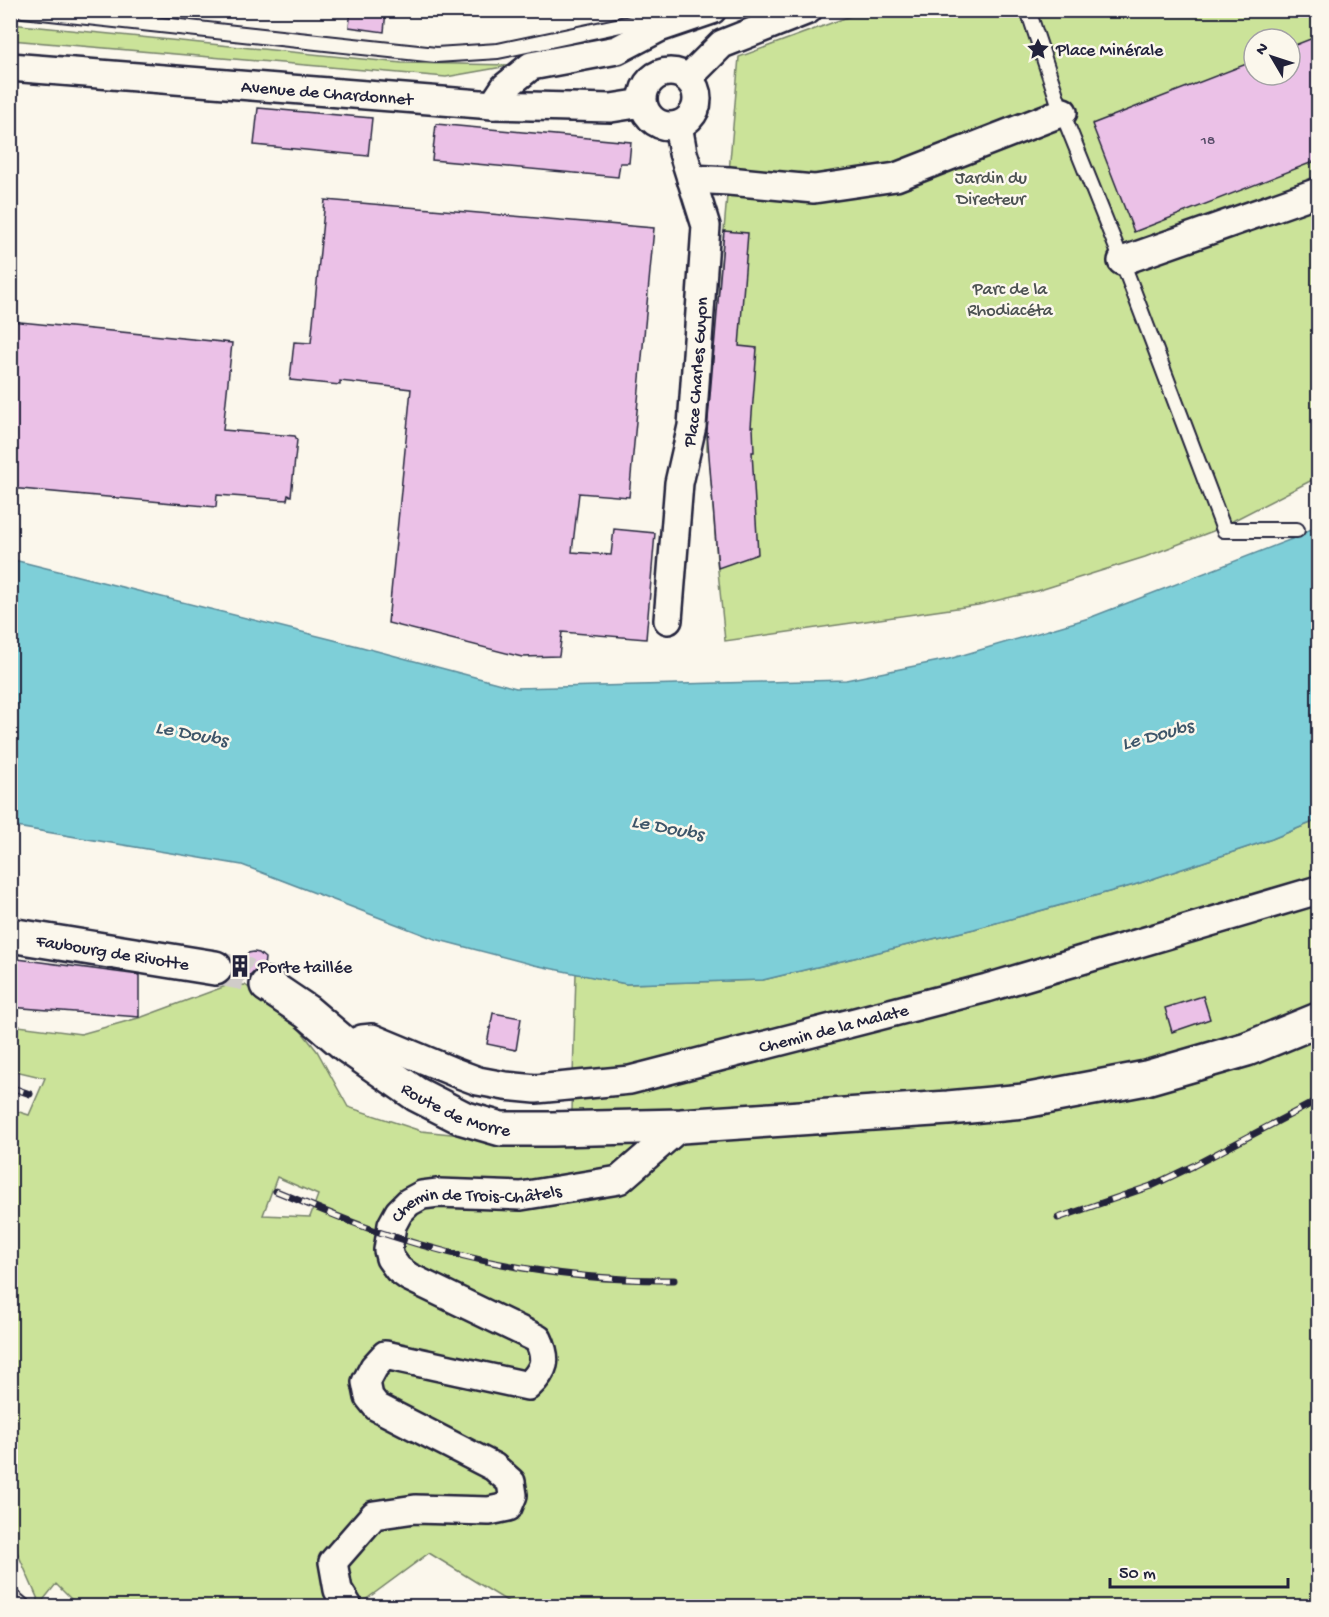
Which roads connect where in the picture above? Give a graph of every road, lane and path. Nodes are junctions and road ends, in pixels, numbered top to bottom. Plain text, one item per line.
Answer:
1 (24, 10) edge
2 (712, 10) edge
3 (808, 10) edge
4 (1028, 10) edge
5 (760, 18) edge
6 (657, 19) edge
7 (10, 66) edge
8 (688, 78) junction
9 (643, 103) junction
10 (493, 105) junction
11 (1062, 112) junction
12 (678, 125) junction
13 (691, 179) junction
14 (1318, 192) edge
15 (1122, 261) junction
16 (1297, 530) dead end
17 (668, 620) dead end
18 (1318, 890) edge
19 (10, 935) edge
20 (215, 968) tunnel mouth
21 (267, 985) tunnel mouth
22 (1318, 1020) edge
23 (346, 1046) junction
24 (681, 1126) junction
25 (10, 1594) edge
26 (23, 1606) edge
27 (348, 1606) edge

1 - 6 lane
2 - 6 street
3 - 5 street
4 - 11 lane
5 - 8 street
6 - 10 street
7 - 10 street, Avenue de Chardonnet
8 - 9 street
8 - 12 street
9 - 10 street, Avenue de Chardonnet
9 - 12 street
11 - 13 street
11 - 15 lane
12 - 13 street, Place Charles Guyon
13 - 17 street, Place Charles Guyon
14 - 15 street
15 - 16 lane
18 - 23 street, Chemin de la Malate
19 - 20 main road, Faubourg de Rivotte
21 - 23 main road, Route de Morre
22 - 24 main road, Route de Morre
23 - 24 main road, Route de Morre
24 - 27 street, Chemin de Trois-Châtels
25 - 26 lane

